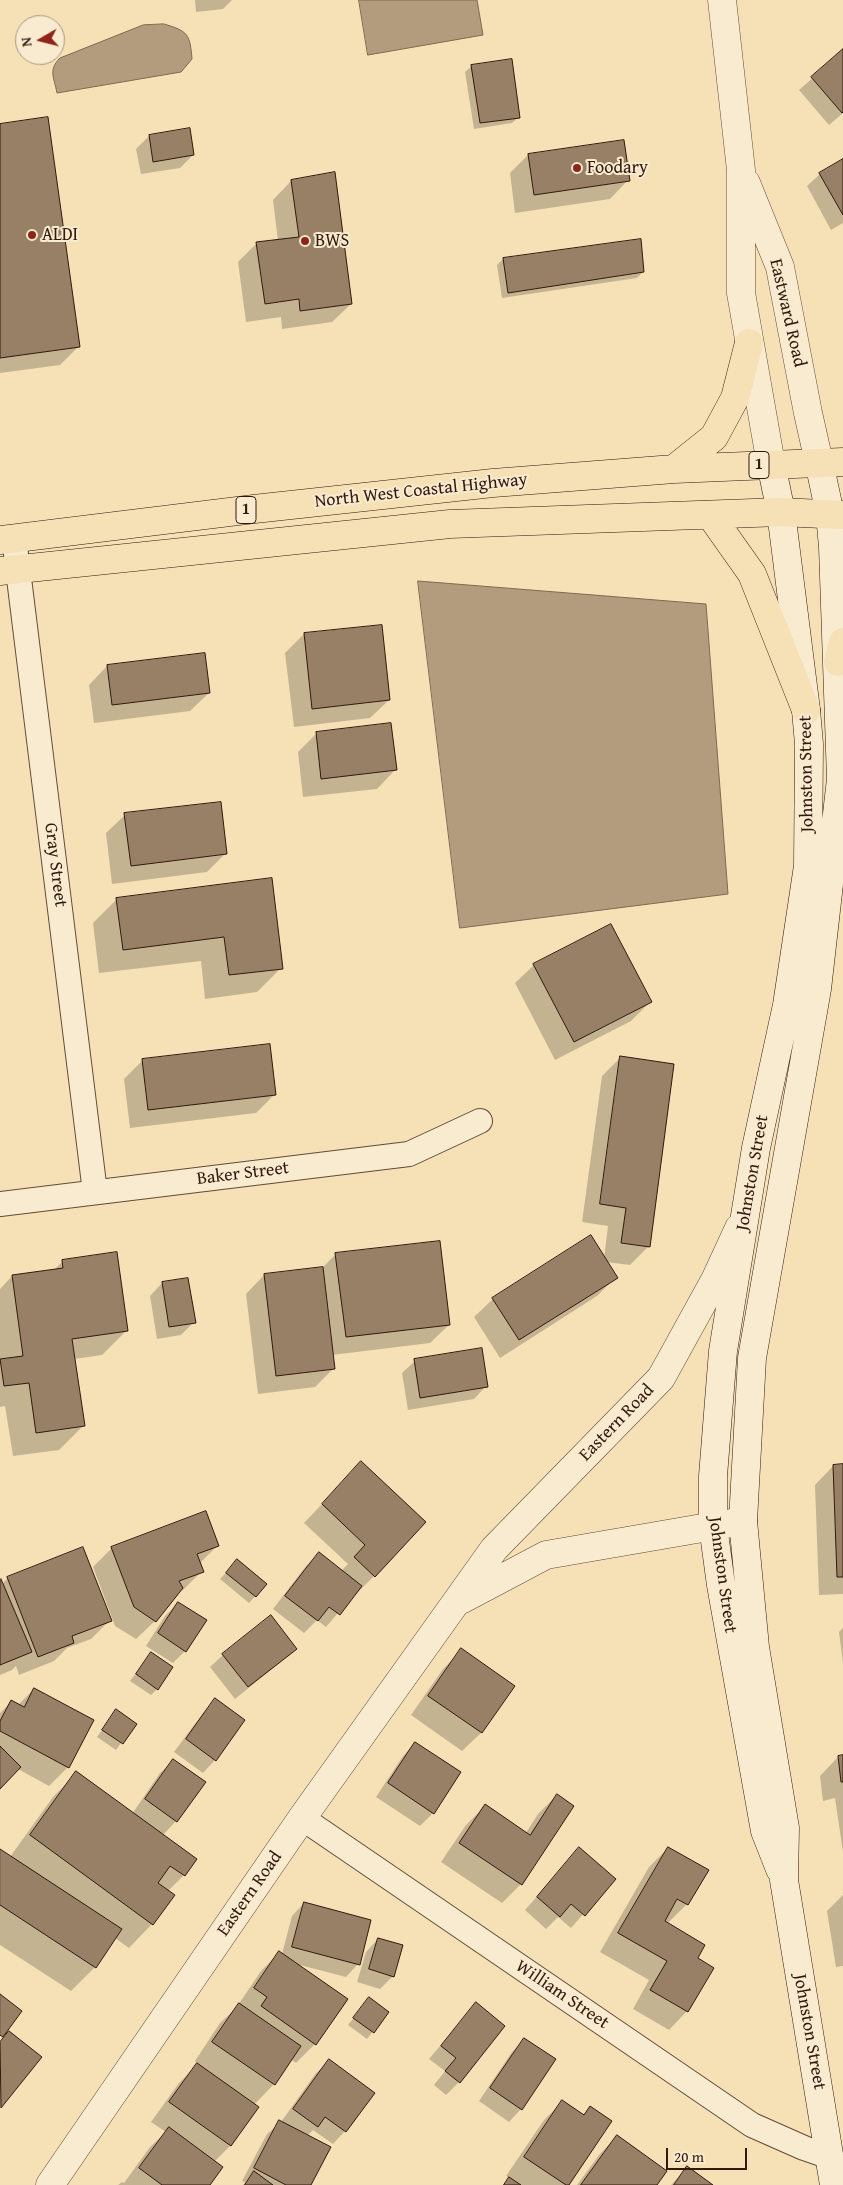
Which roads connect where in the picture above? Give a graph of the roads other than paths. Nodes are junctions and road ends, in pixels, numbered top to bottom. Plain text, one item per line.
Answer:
1 (722, 0) edge
2 (741, 170) junction
3 (749, 343) junction
4 (831, 462) edge
5 (771, 464) junction
6 (674, 469) junction
7 (781, 512) junction
8 (836, 515) edge
9 (710, 516) junction
10 (7, 539) edge
11 (9, 570) edge
12 (841, 652) edge
13 (806, 710) junction
14 (480, 1121) dead end
15 (95, 1192) junction
16 (0, 1204) edge
17 (744, 1218) junction
18 (743, 1520) junction
19 (713, 1526) junction
20 (453, 1604) junction
21 (302, 1818) junction
22 (784, 1880) junction
23 (830, 2157) junction
24 (50, 2185) edge
25 (834, 2185) edge

1 - 2 main road, Eastward Road
2 - 3 main road, Eastward Road
2 - 4 main road, Eastward Road
3 - 5 main road, Eastward Road
3 - 6 highway
4 - 5 highway, North West Coastal Highway / 1
4 - 8 main road, Johnston Street
5 - 6 highway, North West Coastal Highway / 1
5 - 7 main road, Johnston Street
6 - 10 highway, North West Coastal Highway / 1
7 - 8 highway, North West Coastal Highway / 1
7 - 9 highway, North West Coastal Highway / 1
7 - 13 main road, Johnston Street
8 - 12 main road, Johnston Street
9 - 11 highway, North West Coastal Highway / 1
9 - 13 highway
10 - 11 street, Gray Street
11 - 15 street, Gray Street
12 - 18 main road, Johnston Street
13 - 17 main road, Johnston Street
14 - 15 street, Baker Street
15 - 16 street, Baker Street
17 - 19 main road, Johnston Street
17 - 20 main road, Eastern Road
18 - 19 main road, Eastern Road
18 - 22 main road, Johnston Street
19 - 20 main road, Eastern Road
19 - 22 main road, Johnston Street
20 - 21 main road, Eastern Road
21 - 23 street, William Street
21 - 24 main road, Eastern Road
22 - 23 main road, Johnston Street
23 - 25 main road, Johnston Street

